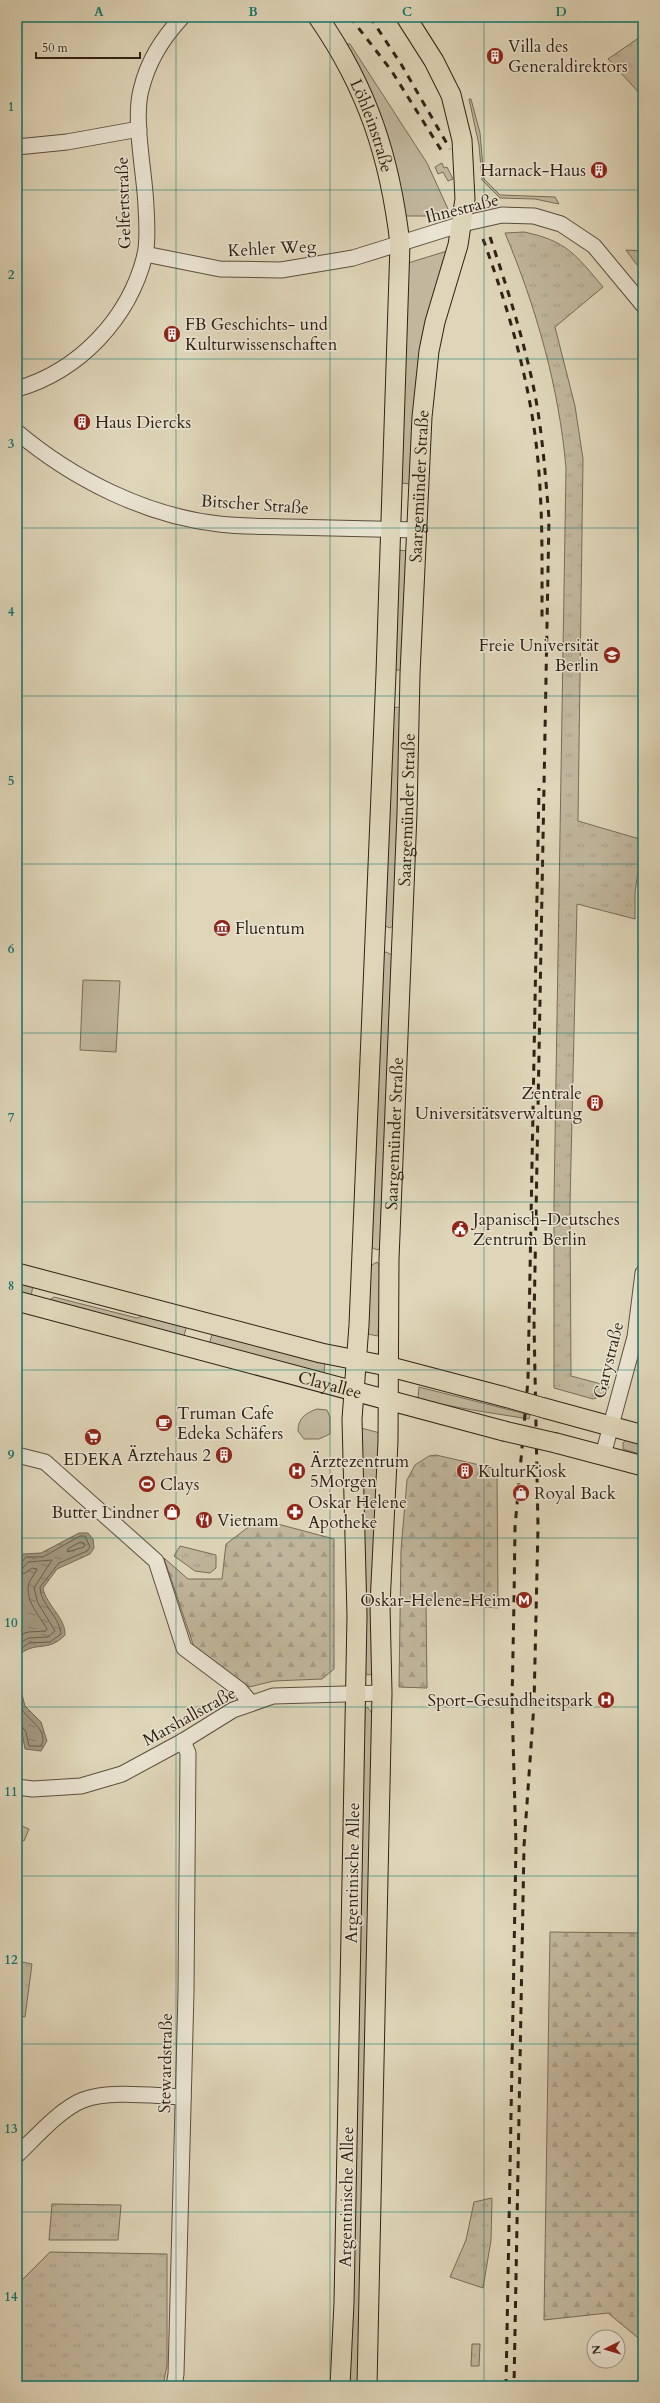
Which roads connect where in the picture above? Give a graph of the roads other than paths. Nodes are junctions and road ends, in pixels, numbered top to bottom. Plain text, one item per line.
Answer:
1 (182, 17) edge
2 (318, 17) edge
3 (406, 17) edge
4 (139, 128) junction
5 (17, 147) edge
6 (462, 224) junction
7 (400, 244) junction
8 (145, 254) junction
9 (640, 296) edge
10 (17, 389) edge
11 (17, 432) edge
12 (391, 529) junction
13 (417, 530) junction
14 (17, 1273) edge
15 (643, 1273) edge
16 (17, 1301) edge
17 (356, 1360) junction
18 (387, 1366) junction
19 (354, 1391) junction
20 (388, 1401) junction
21 (611, 1426) junction
22 (643, 1434) edge
23 (17, 1455) edge
24 (603, 1455) junction
25 (643, 1466) edge
26 (382, 1693) junction
27 (356, 1694) junction
28 (252, 1704) junction
29 (184, 1741) junction
30 (17, 1787) edge
31 (183, 2097) junction
32 (17, 2155) edge
33 (174, 2386) edge
34 (340, 2386) edge
35 (367, 2386) edge

1 - 4 street, Gelfertstraße
2 - 7 main road, Löhleinstraße
3 - 6 main road, Saargemünder Straße
4 - 5 street
4 - 8 street, Gelfertstraße
6 - 7 street, Ihnestraße
6 - 9 street, Ihnestraße
6 - 13 main road, Saargemünder Straße
7 - 8 street, Kehler Weg
7 - 12 main road, Saargemünder Straße
8 - 10 street, Gelfertstraße
11 - 12 street, Bitscher Straße
12 - 13 street, Bitscher Straße
12 - 17 main road, Saargemünder Straße
13 - 18 main road, Saargemünder Straße
14 - 17 main road, Clayallee
15 - 21 street, Garystraße
16 - 19 main road, Clayallee
17 - 18 main road, Clayallee
17 - 19 main road, Argentinische Allee
18 - 20 main road, Saargemünder Straße
18 - 21 main road, Clayallee, bridge
19 - 20 main road, Clayallee
19 - 27 main road, Argentinische Allee
20 - 24 main road, Clayallee, bridge
20 - 26 main road, Argentinische Allee
21 - 22 main road, Clayallee
21 - 24 street, Garystraße
23 - 28 street
24 - 25 main road, Clayallee
26 - 27 street, Marshallstraße
26 - 35 main road, Argentinische Allee
27 - 28 street, Marshallstraße
27 - 34 main road, Argentinische Allee
28 - 29 street, Marshallstraße
29 - 30 street, Marshallstraße
29 - 31 street, Stewardstraße
31 - 32 street
31 - 33 street, Stewardstraße

